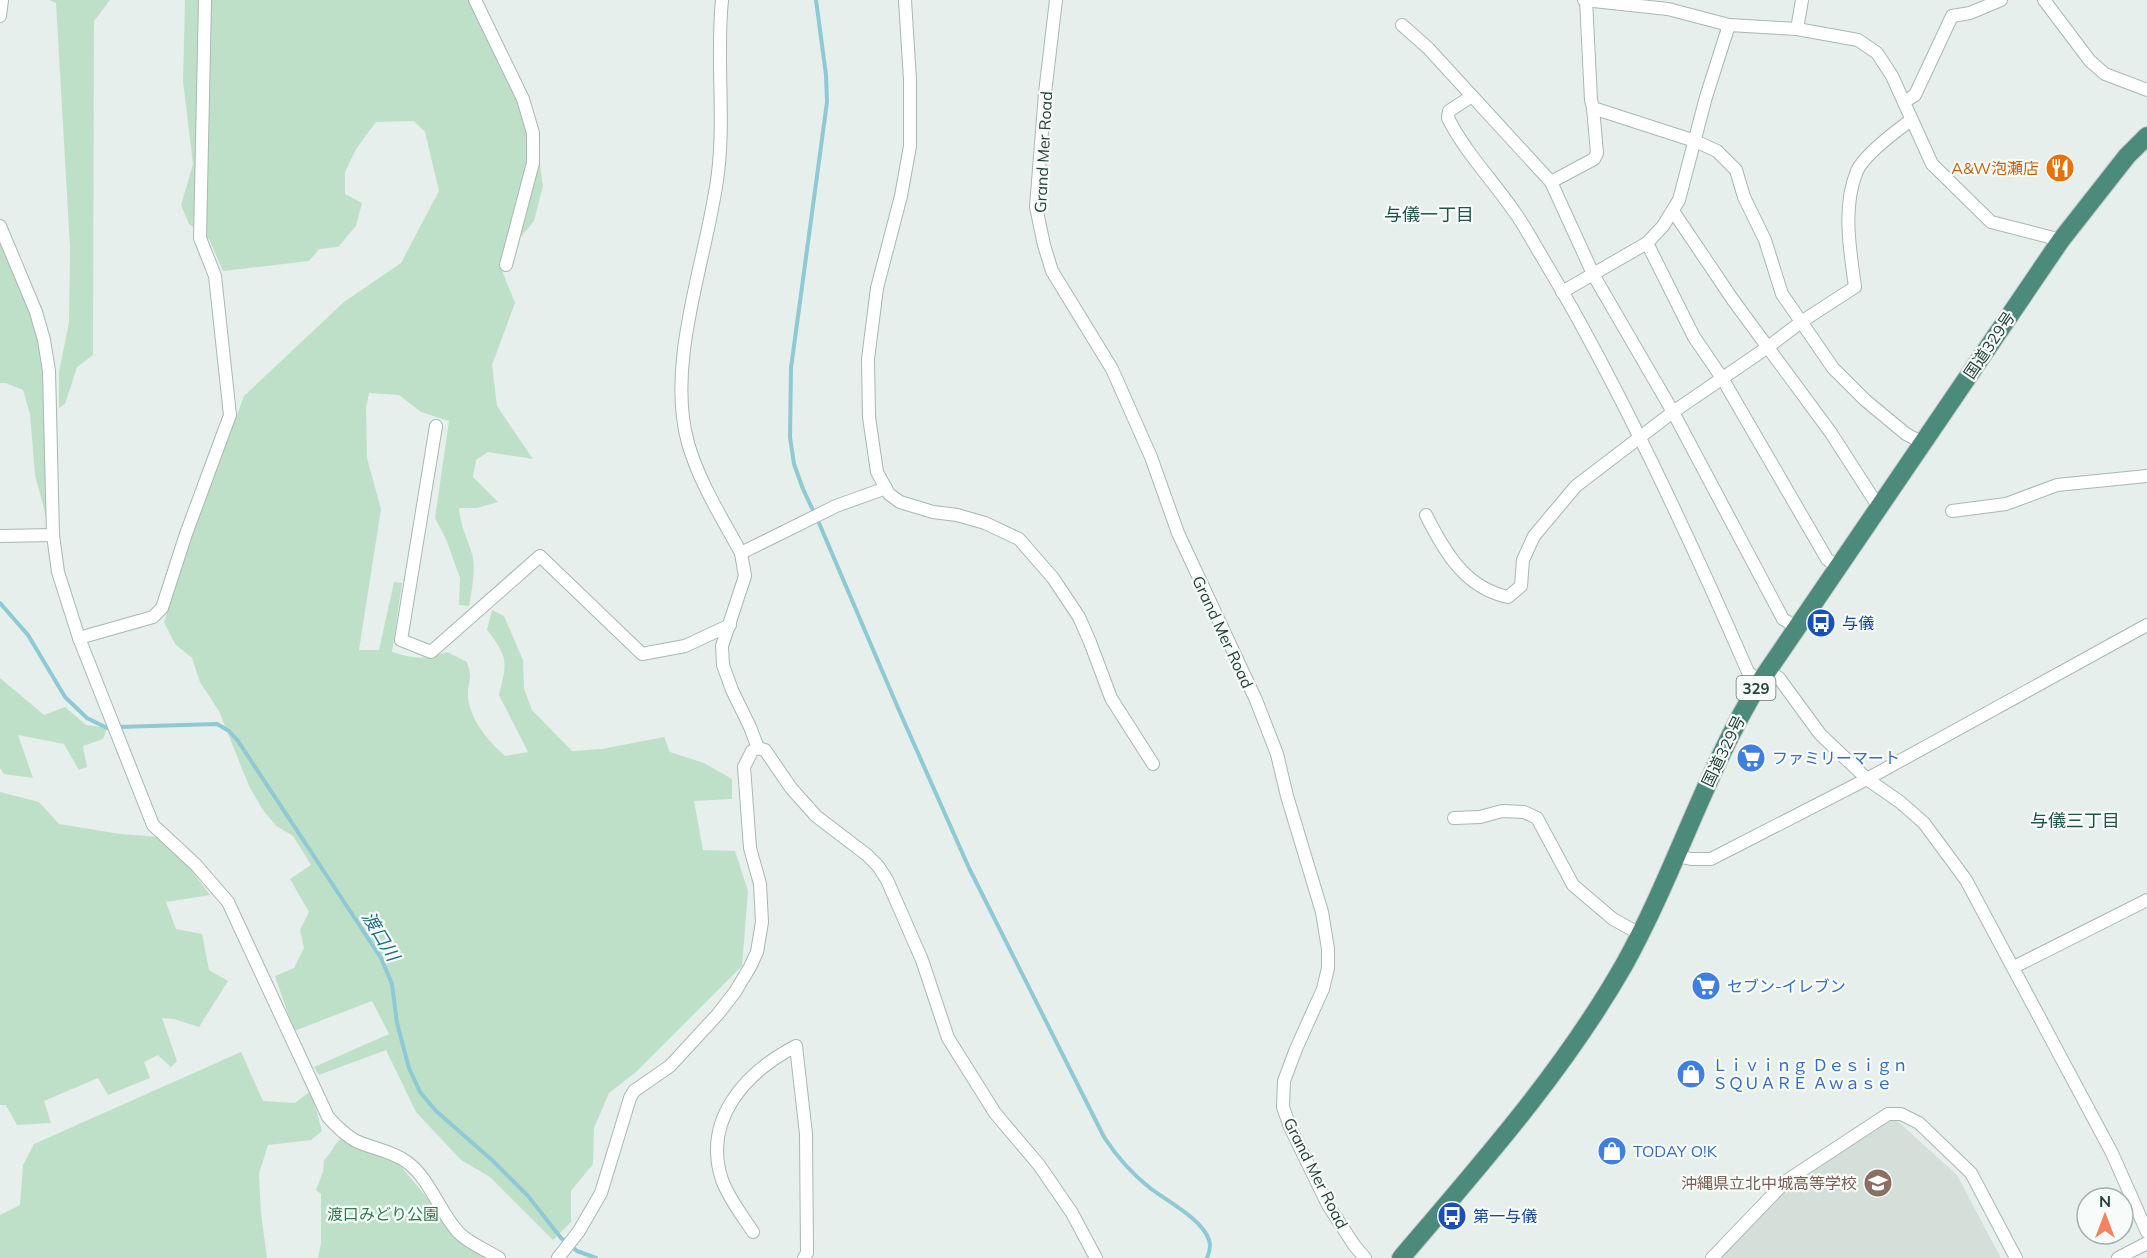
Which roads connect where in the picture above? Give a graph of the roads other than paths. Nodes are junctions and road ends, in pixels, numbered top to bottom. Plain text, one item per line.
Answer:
1 (2, 0) edge
2 (205, 0) edge
3 (475, 0) edge
4 (722, 0) edge
5 (905, 0) edge
6 (1056, 0) edge
7 (1590, 0) edge
8 (1802, 0) edge
9 (2001, 0) edge
10 (2044, 0) edge
11 (0, 16) edge
12 (1402, 25) dead end
13 (1729, 25) junction
14 (1797, 29) junction
15 (2147, 90) edge
16 (1473, 96) junction
17 (1904, 102) junction
18 (1593, 108) junction
19 (1911, 120) junction
20 (2147, 136) edge
21 (1695, 141) junction
22 (1551, 182) junction
23 (1673, 211) junction
24 (0, 226) edge
25 (2061, 240) junction
26 (1647, 243) junction
27 (506, 265) dead end
28 (1594, 276) junction
29 (1562, 292) junction
30 (1801, 322) junction
31 (1768, 347) junction
32 (1722, 378) junction
33 (1673, 412) junction
34 (436, 426) dead end
35 (1639, 436) junction
36 (1923, 443) junction
37 (2147, 476) edge
38 (886, 488) junction
39 (1878, 506) junction
40 (1952, 511) dead end
41 (1426, 515) dead end
42 (53, 535) junction
43 (0, 536) edge
44 (741, 554) junction
45 (1837, 567) junction
46 (730, 625) junction
47 (2147, 625) edge
48 (1796, 627) junction
49 (79, 638) junction
50 (1763, 676) junction
51 (758, 748) junction
52 (1153, 764) dead end
53 (1867, 779) junction
54 (1454, 818) dead end
55 (1677, 856) junction
56 (2147, 900) edge
57 (1640, 934) junction
58 (2014, 967) junction
59 (753, 1232) dead end
60 (2147, 1232) edge
61 (2147, 1243) edge
62 (562, 1253) edge
63 (499, 1258) edge
64 (804, 1258) edge
65 (1096, 1258) edge
66 (1365, 1258) edge
67 (1401, 1258) edge
68 (1712, 1258) edge
69 (2016, 1258) edge
70 (2118, 1258) edge

1 - 11 street
2 - 49 street
3 - 27 street
4 - 44 street
5 - 38 street
6 - 66 street, Grand Mer Road
7 - 13 street
7 - 18 street
8 - 14 street
9 - 17 street
10 - 15 street
12 - 16 street
13 - 14 street
13 - 21 street
14 - 17 street
16 - 22 street
16 - 29 street
17 - 19 street
18 - 21 street
18 - 22 street
19 - 25 street
19 - 30 street
20 - 25 highway, 国道329号 / 329
21 - 23 street
21 - 30 street
22 - 28 street
23 - 26 street
23 - 31 street
24 - 42 street
25 - 36 highway, 国道329号 / 329
26 - 28 street
26 - 32 street
28 - 29 street
28 - 33 street
29 - 35 street
30 - 31 street
30 - 36 street
31 - 32 street
31 - 39 street
32 - 33 street
32 - 45 street
33 - 35 street
33 - 48 street
34 - 46 street
35 - 41 street
35 - 50 street
36 - 39 highway, 国道329号 / 329
37 - 40 street
38 - 44 street
38 - 52 street
39 - 45 highway, 国道329号 / 329
42 - 43 street
42 - 49 street
44 - 46 street
45 - 48 highway, 国道329号 / 329
46 - 51 street
47 - 53 street
48 - 50 highway, 国道329号 / 329
49 - 63 street
50 - 53 street
50 - 55 highway, 国道329号 / 329
51 - 62 street
51 - 65 street
53 - 55 street
53 - 58 street
54 - 57 street
55 - 57 highway, 国道329号 / 329
56 - 58 street
57 - 67 highway, 国道329号 / 329
58 - 60 street
59 - 64 street
61 - 70 street
68 - 69 street

